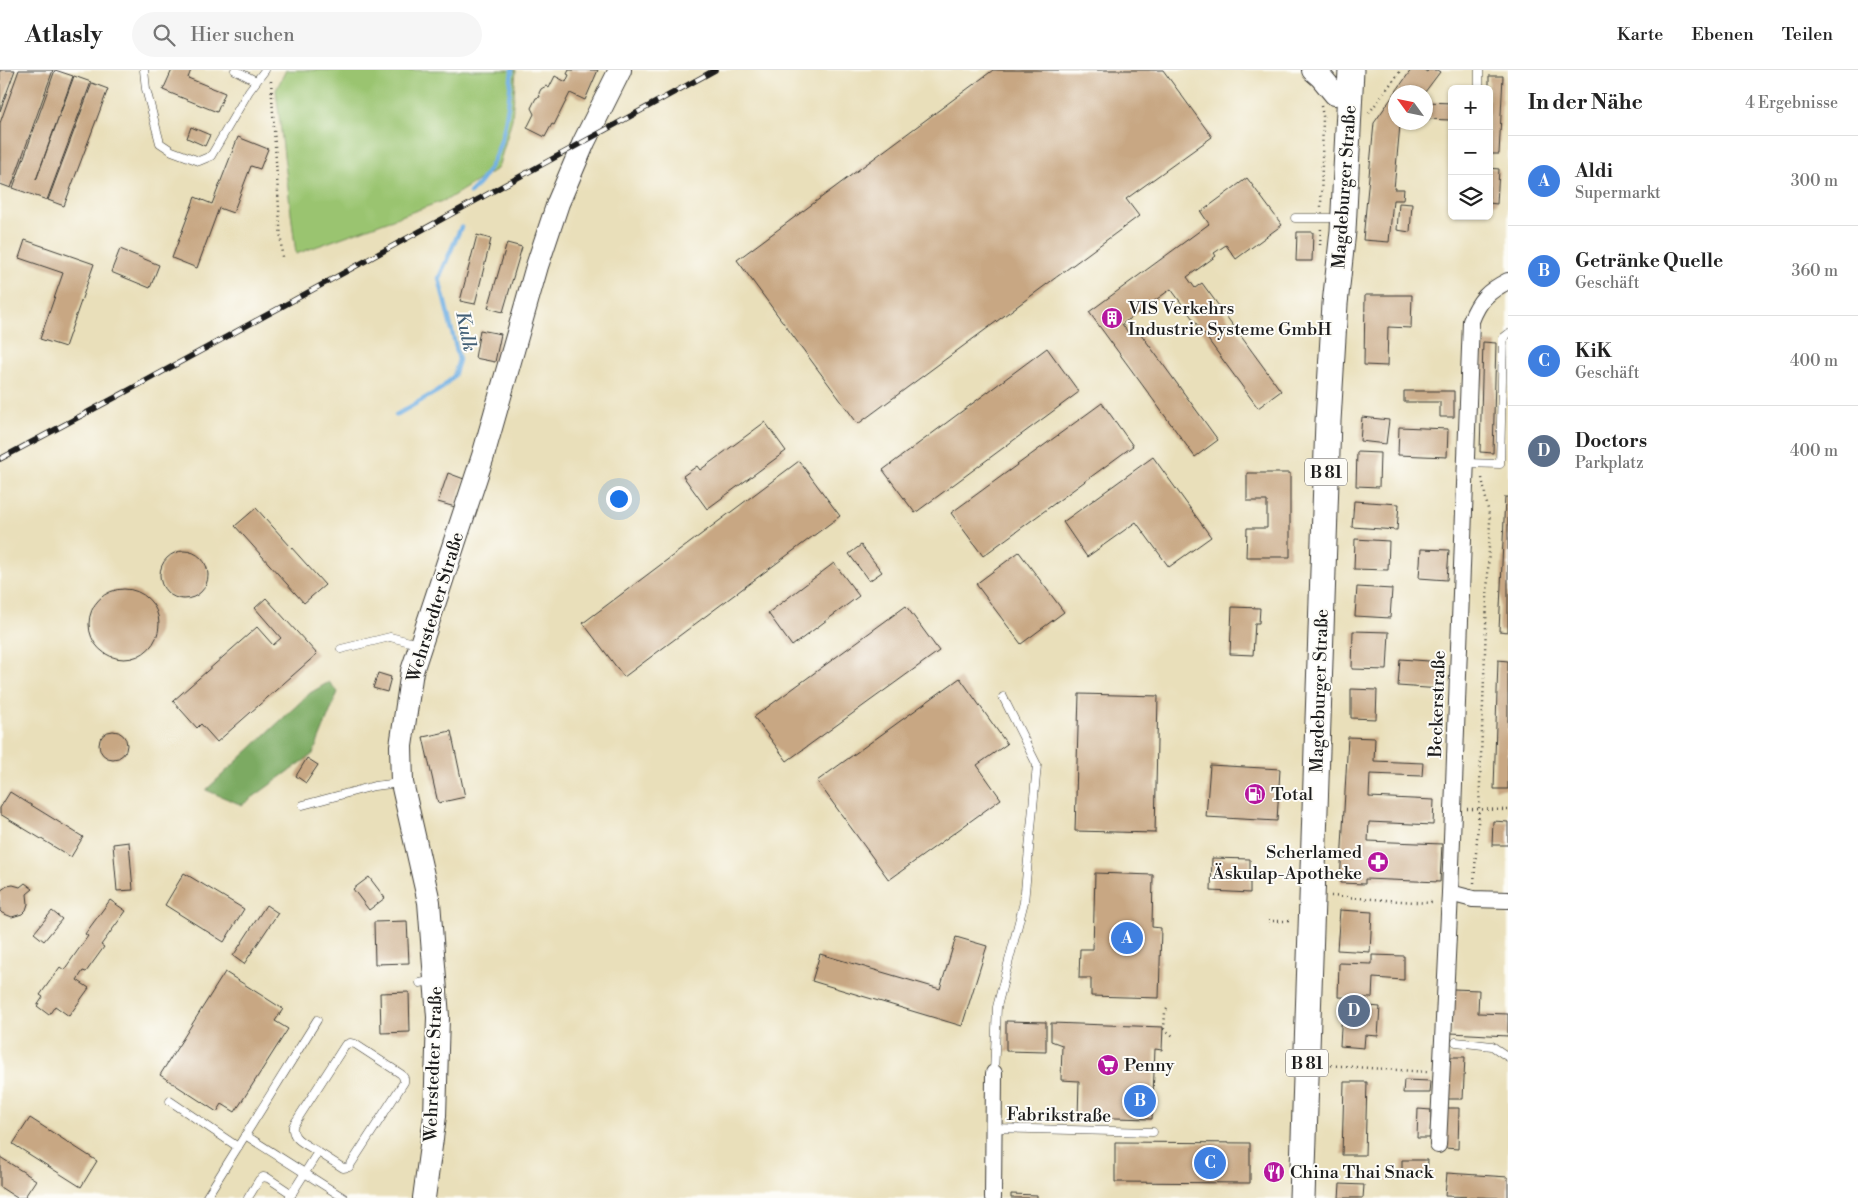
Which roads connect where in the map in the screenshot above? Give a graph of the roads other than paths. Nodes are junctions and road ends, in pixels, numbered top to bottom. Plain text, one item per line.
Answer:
1 (144, 70) edge
2 (235, 70) edge
3 (265, 70) edge
4 (620, 70) edge
5 (1313, 70) edge
6 (1479, 70) edge
7 (1345, 76) edge
8 (256, 81) junction
9 (1479, 85) edge
10 (1295, 218) dead end
11 (1330, 218) junction
12 (1508, 281) edge
13 (1334, 304) junction
14 (1508, 334) edge
15 (1505, 376) edge
16 (1504, 417) edge
17 (1504, 457) edge
18 (1472, 464) junction
19 (420, 644) junction
20 (341, 649) dead end
21 (1003, 697) dead end
22 (402, 783) junction
23 (303, 805) dead end
24 (1450, 893) junction
25 (1508, 900) edge
26 (316, 1020) dead end
27 (1456, 1042) dead end
28 (1508, 1058) edge
29 (994, 1073) joint
30 (170, 1101) dead end
31 (993, 1128) junction
32 (1153, 1132) dead end
33 (245, 1135) junction
34 (1438, 1145) dead end
35 (238, 1147) junction
36 (318, 1152) junction
37 (305, 1173) junction
38 (290, 1196) edge
39 (206, 1198) edge
40 (248, 1198) edge
41 (344, 1198) edge
42 (424, 1198) edge
43 (993, 1198) edge
44 (1302, 1198) edge

1 - 8 lane
2 - 8 lane
3 - 8 lane
4 - 19 street, Wehrstedter Straße
5 - 7 street
6 - 9 lane
7 - 11 main road, Magdeburger Straße / B 81
7 - 13 main road, Magdeburger Straße / B 81
10 - 11 lane
11 - 13 main road, Magdeburger Straße / B 81
12 - 18 street, Beckerstraße
13 - 44 main road, Magdeburger Straße / B 81
14 - 15 lane
15 - 16 lane
16 - 17 lane
17 - 18 lane
18 - 24 street, Beckerstraße
19 - 20 lane
19 - 22 street, Wehrstedter Straße
21 - 29 lane
22 - 23 lane
22 - 42 street, Wehrstedter Straße
24 - 25 street
24 - 34 street, Beckerstraße
26 - 33 lane
27 - 28 lane
29 - 31 street
30 - 35 lane
31 - 32 lane, Fabrikstraße
31 - 43 street
33 - 35 lane
33 - 37 lane
35 - 39 lane
36 - 36 lane
36 - 37 lane
37 - 38 lane
37 - 41 lane
38 - 40 lane

